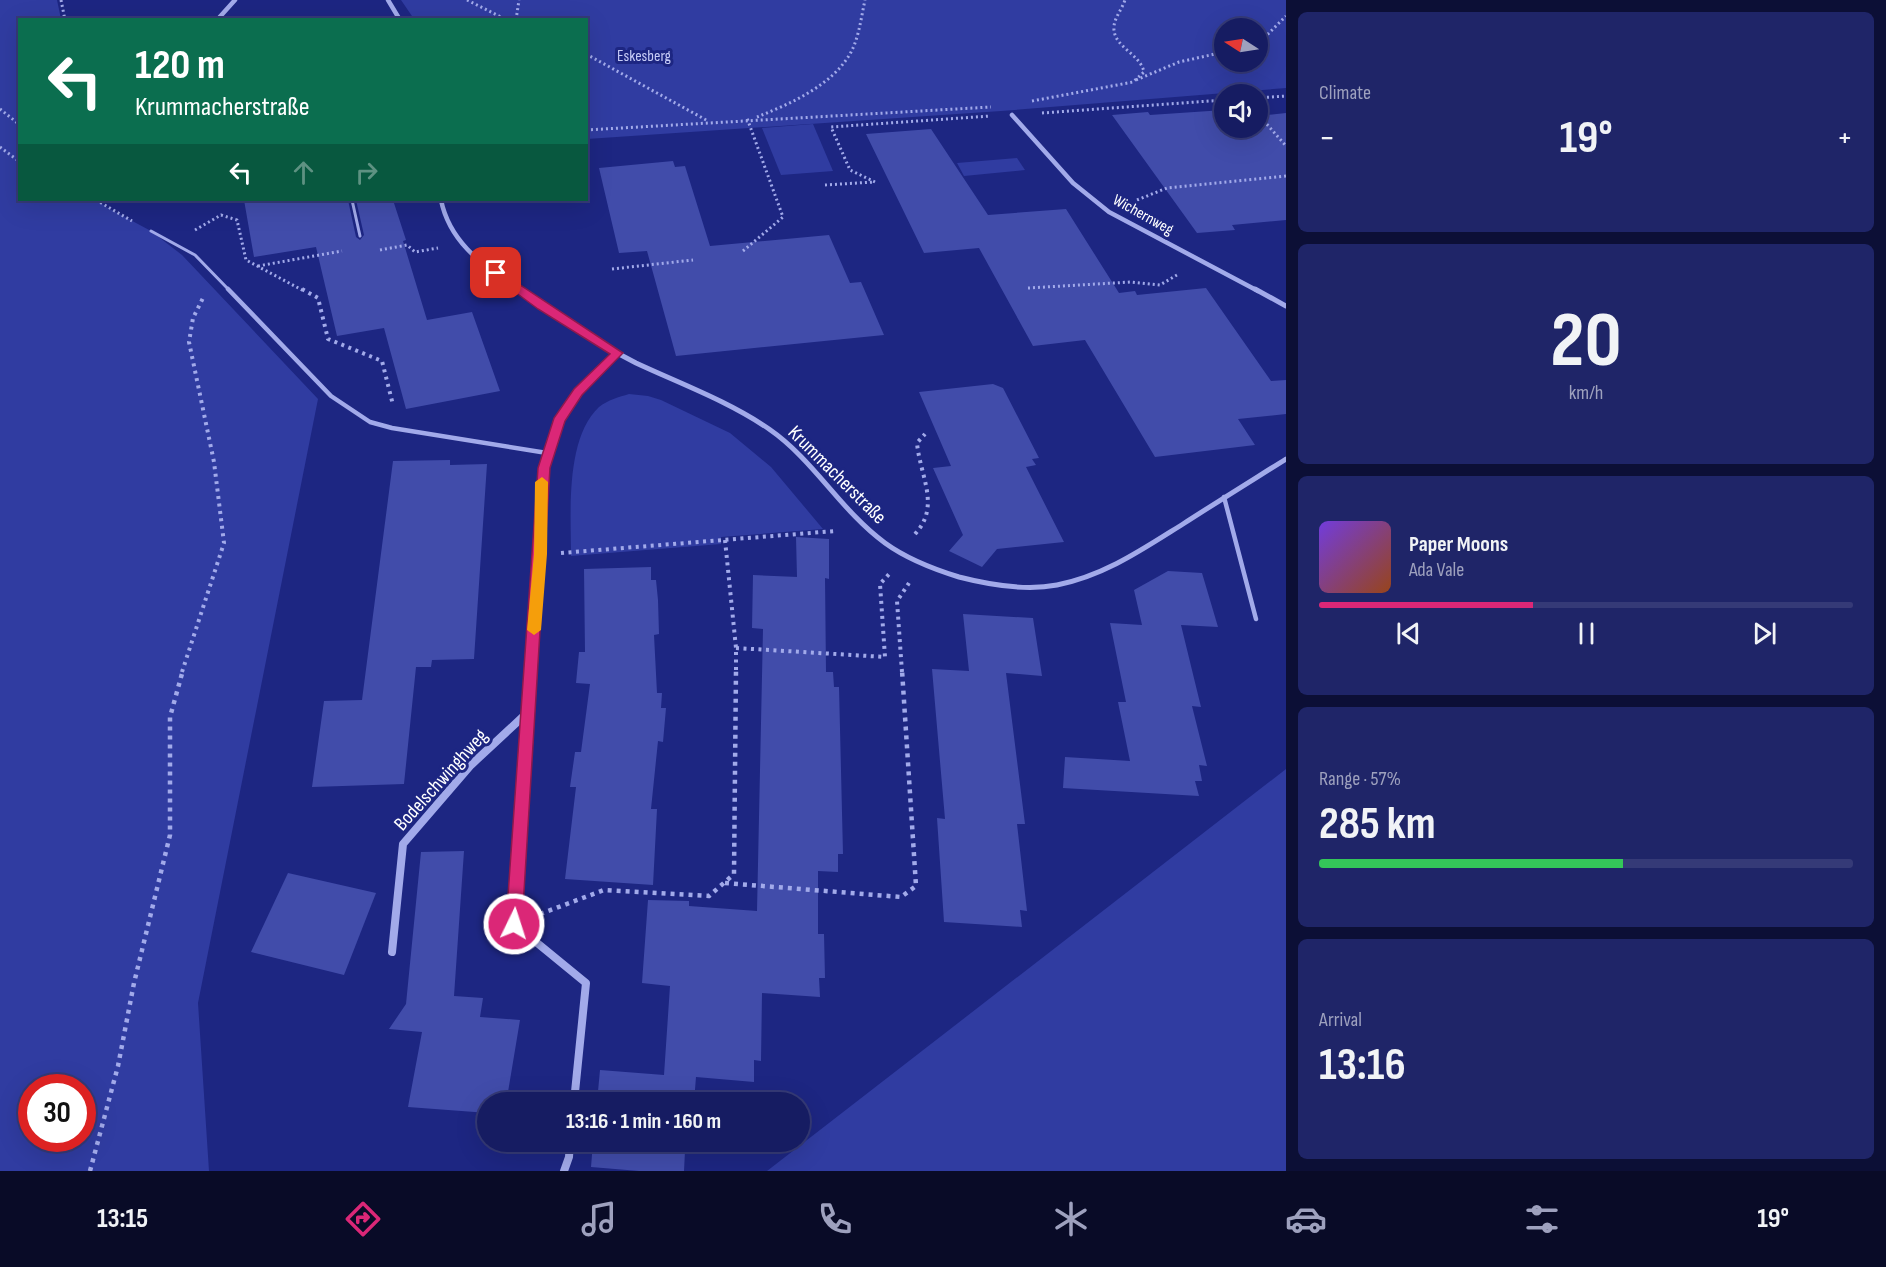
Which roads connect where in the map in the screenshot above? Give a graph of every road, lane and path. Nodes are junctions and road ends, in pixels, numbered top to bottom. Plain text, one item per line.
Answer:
1 (61, 0) edge
2 (235, 0) edge
3 (388, 0) edge
4 (467, 0) edge
5 (519, 0) edge
6 (865, 0) edge
7 (1125, 0) edge
8 (1286, 16) edge
9 (65, 18) edge
10 (219, 18) edge
11 (399, 18) edge
12 (503, 18) edge
13 (516, 18) edge
14 (1268, 34) edge
15 (1214, 54) edge
16 (588, 55) edge
17 (1133, 82) junction
18 (1286, 96) edge
19 (1268, 97) edge
20 (1214, 101) edge
21 (1026, 102) dead end
22 (993, 106) dead end
23 (0, 110) edge
24 (1012, 115) junction
25 (747, 118) junction
26 (755, 118) junction
27 (709, 121) junction
28 (18, 124) edge
29 (1268, 126) edge
30 (588, 130) edge
31 (1286, 146) edge
32 (0, 147) edge
33 (18, 160) edge
34 (1286, 176) edge
35 (825, 185) dead end
36 (98, 201) edge
37 (352, 201) edge
38 (441, 201) edge
39 (1109, 212) junction
40 (151, 231) joint
41 (360, 236) dead end
42 (174, 243) junction
43 (743, 252) dead end
44 (693, 260) dead end
45 (1201, 260) junction
46 (612, 269) dead end
47 (216, 276) junction
48 (1028, 288) dead end
49 (1286, 306) edge
50 (617, 353) junction
51 (392, 428) junction
52 (925, 434) dead end
53 (547, 453) junction
54 (1286, 459) edge
55 (1224, 498) junction
56 (865, 529) junction
57 (725, 540) junction
58 (895, 550) junction
59 (540, 554) junction
60 (905, 556) junction
61 (923, 564) junction
62 (1256, 619) dead end
63 (736, 648) junction
64 (528, 712) junction
65 (724, 883) junction
66 (514, 924) junction
67 (392, 952) dead end
68 (575, 1092) edge
69 (569, 1152) edge
70 (90, 1171) edge
71 (564, 1171) edge

1 - 9 path
2 - 10 street
3 - 11 street
4 - 12 path
5 - 13 path
6 - 26 path
7 - 17 path
8 - 14 path
15 - 17 path
16 - 27 path
17 - 21 path
18 - 19 path
20 - 24 path
22 - 26 path
23 - 28 path
24 - 35 path
24 - 39 street, Wichernweg
25 - 26 path
25 - 27 path
25 - 43 path
27 - 30 path
29 - 31 path
32 - 33 path
34 - 39 path
36 - 40 path
37 - 41 lane
38 - 50 street, Krummacherstraße
39 - 45 street, Wichernweg
40 - 42 lane
42 - 47 lane
42 - 51 path
44 - 46 path
45 - 48 path
45 - 49 street, Wichernweg
47 - 51 lane
47 - 70 path
50 - 53 street
50 - 56 street, Krummacherstraße
51 - 53 lane
52 - 58 path
53 - 59 street
54 - 55 street, Krummacherstraße
55 - 61 street, Krummacherstraße
55 - 62 lane
56 - 57 path
56 - 58 street, Krummacherstraße
57 - 59 path
57 - 63 path
58 - 60 street, Krummacherstraße
59 - 64 street
60 - 61 street, Krummacherstraße
60 - 63 path
61 - 65 path
63 - 65 path
64 - 66 street
64 - 67 street, Bodelschwinghweg
65 - 66 path
66 - 68 street
69 - 71 street

